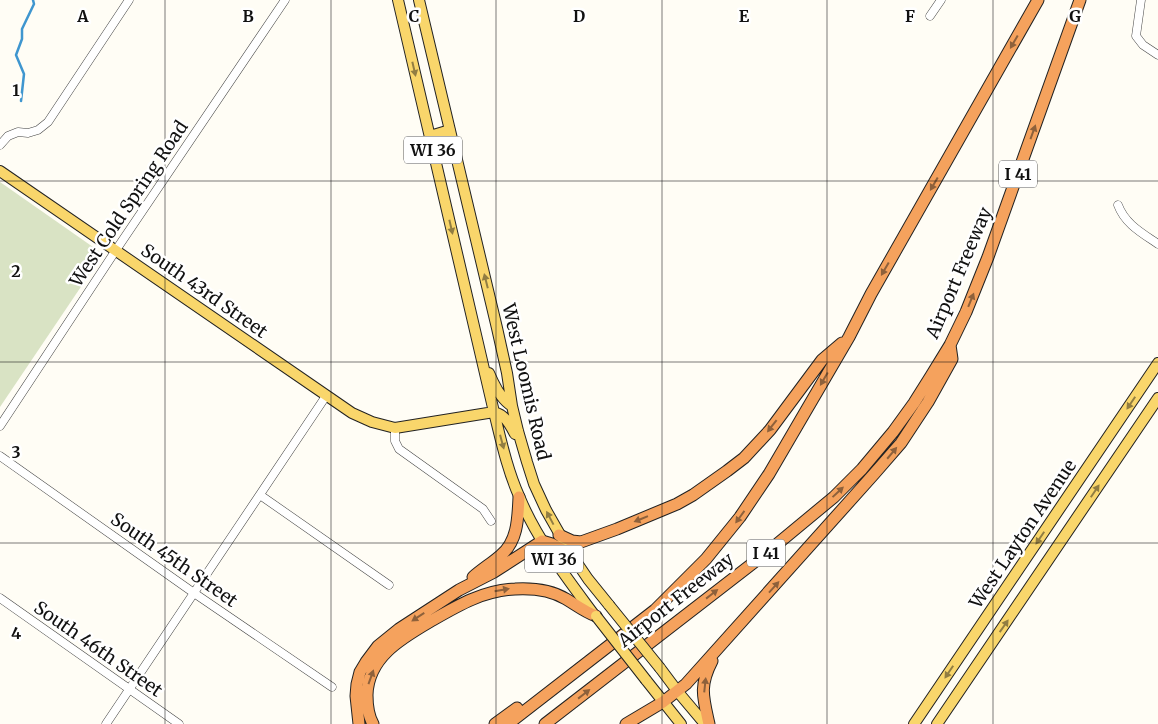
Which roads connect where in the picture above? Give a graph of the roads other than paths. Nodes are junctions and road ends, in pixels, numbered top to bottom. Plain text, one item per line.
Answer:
1 (128, 0) edge
2 (285, 0) edge
3 (398, 0) edge
4 (419, 0) edge
5 (941, 0) edge
6 (1038, 0) edge
7 (1080, 0) edge
8 (1141, 0) edge
9 (930, 16) dead end
10 (1158, 55) edge
11 (450, 130) junction
12 (430, 136) junction
13 (0, 145) edge
14 (0, 170) edge
15 (1118, 205) dead end
16 (1158, 244) edge
17 (116, 250) junction
18 (849, 336) junction
19 (950, 345) junction
20 (481, 357) junction
21 (1157, 365) edge
22 (326, 396) junction
23 (1158, 398) edge
24 (512, 406) junction
25 (494, 412) junction
26 (0, 426) edge
27 (395, 428) junction
28 (523, 450) junction
29 (0, 456) edge
30 (260, 494) junction
31 (519, 497) junction
32 (491, 521) dead end
33 (559, 535) junction
34 (542, 541) junction
35 (571, 554) junction
36 (389, 585) dead end
37 (459, 590) junction
38 (194, 593) junction
39 (0, 598) edge
40 (596, 616) junction
41 (718, 649) junction
42 (586, 664) junction
43 (332, 687) dead end
44 (129, 690) junction
45 (678, 692) junction
46 (663, 702) junction
47 (106, 724) edge
48 (179, 724) edge
49 (359, 724) edge
50 (373, 724) edge
51 (495, 724) edge
52 (508, 724) edge
53 (545, 724) edge
54 (626, 724) edge
55 (681, 724) edge
56 (707, 724) edge
57 (914, 724) edge
58 (937, 724) edge

1 - 13 street
2 - 17 street, West Cold Spring Road
3 -> 12 main road, West Loomis Road / WI 36
4 - 11 main road, West Loomis Road / WI 36
5 - 9 street
6 -> 18 highway, Airport Freeway / I 41
19 -> 7 highway, Airport Freeway / I 41
8 - 10 street
11 - 12 main road
24 -> 11 main road, West Loomis Road / WI 36
12 -> 20 main road, West Loomis Road / WI 36
14 - 17 main road, South 43rd Street
15 - 16 street
17 - 22 main road, South 43rd Street
17 - 26 street, West Cold Spring Road
18 -> 33 highway
18 -> 42 highway, Airport Freeway / I 41
41 -> 19 highway
53 -> 19 highway, Airport Freeway / I 41
20 - 24 main road
20 - 25 main road, West Loomis Road / WI 36
21 -> 57 main road, West Layton Avenue
22 - 27 main road, South 43rd Street
22 - 30 street
58 -> 23 main road, West Layton Avenue
24 - 28 main road, West Loomis Road / WI 36
25 - 27 main road, South 43rd Street
25 - 28 main road
25 -> 31 main road, West Loomis Road / WI 36
27 - 32 street
33 -> 28 main road, West Loomis Road / WI 36
29 - 38 street, South 45th Street
30 - 36 street
30 - 38 street
31 - 34 main road, West Loomis Road / WI 36
31 - 37 highway
33 - 35 main road, West Loomis Road / WI 36
34 - 35 highway
34 - 37 highway
34 - 40 main road, West Loomis Road / WI 36
35 - 45 main road, West Loomis Road / WI 36, bridge
37 -> 49 highway
38 - 43 street, South 45th Street
38 - 44 street
39 - 44 street, South 46th Street
40 - 46 main road, West Loomis Road / WI 36, bridge
50 -> 40 highway
41 - 45 highway
56 -> 41 highway
42 - 51 highway
42 - 52 highway, Airport Freeway / I 41
44 - 47 street
44 - 48 street, South 46th Street
45 - 46 highway
45 - 56 main road, West Loomis Road / WI 36
46 - 54 highway
46 - 55 main road, West Loomis Road / WI 36

